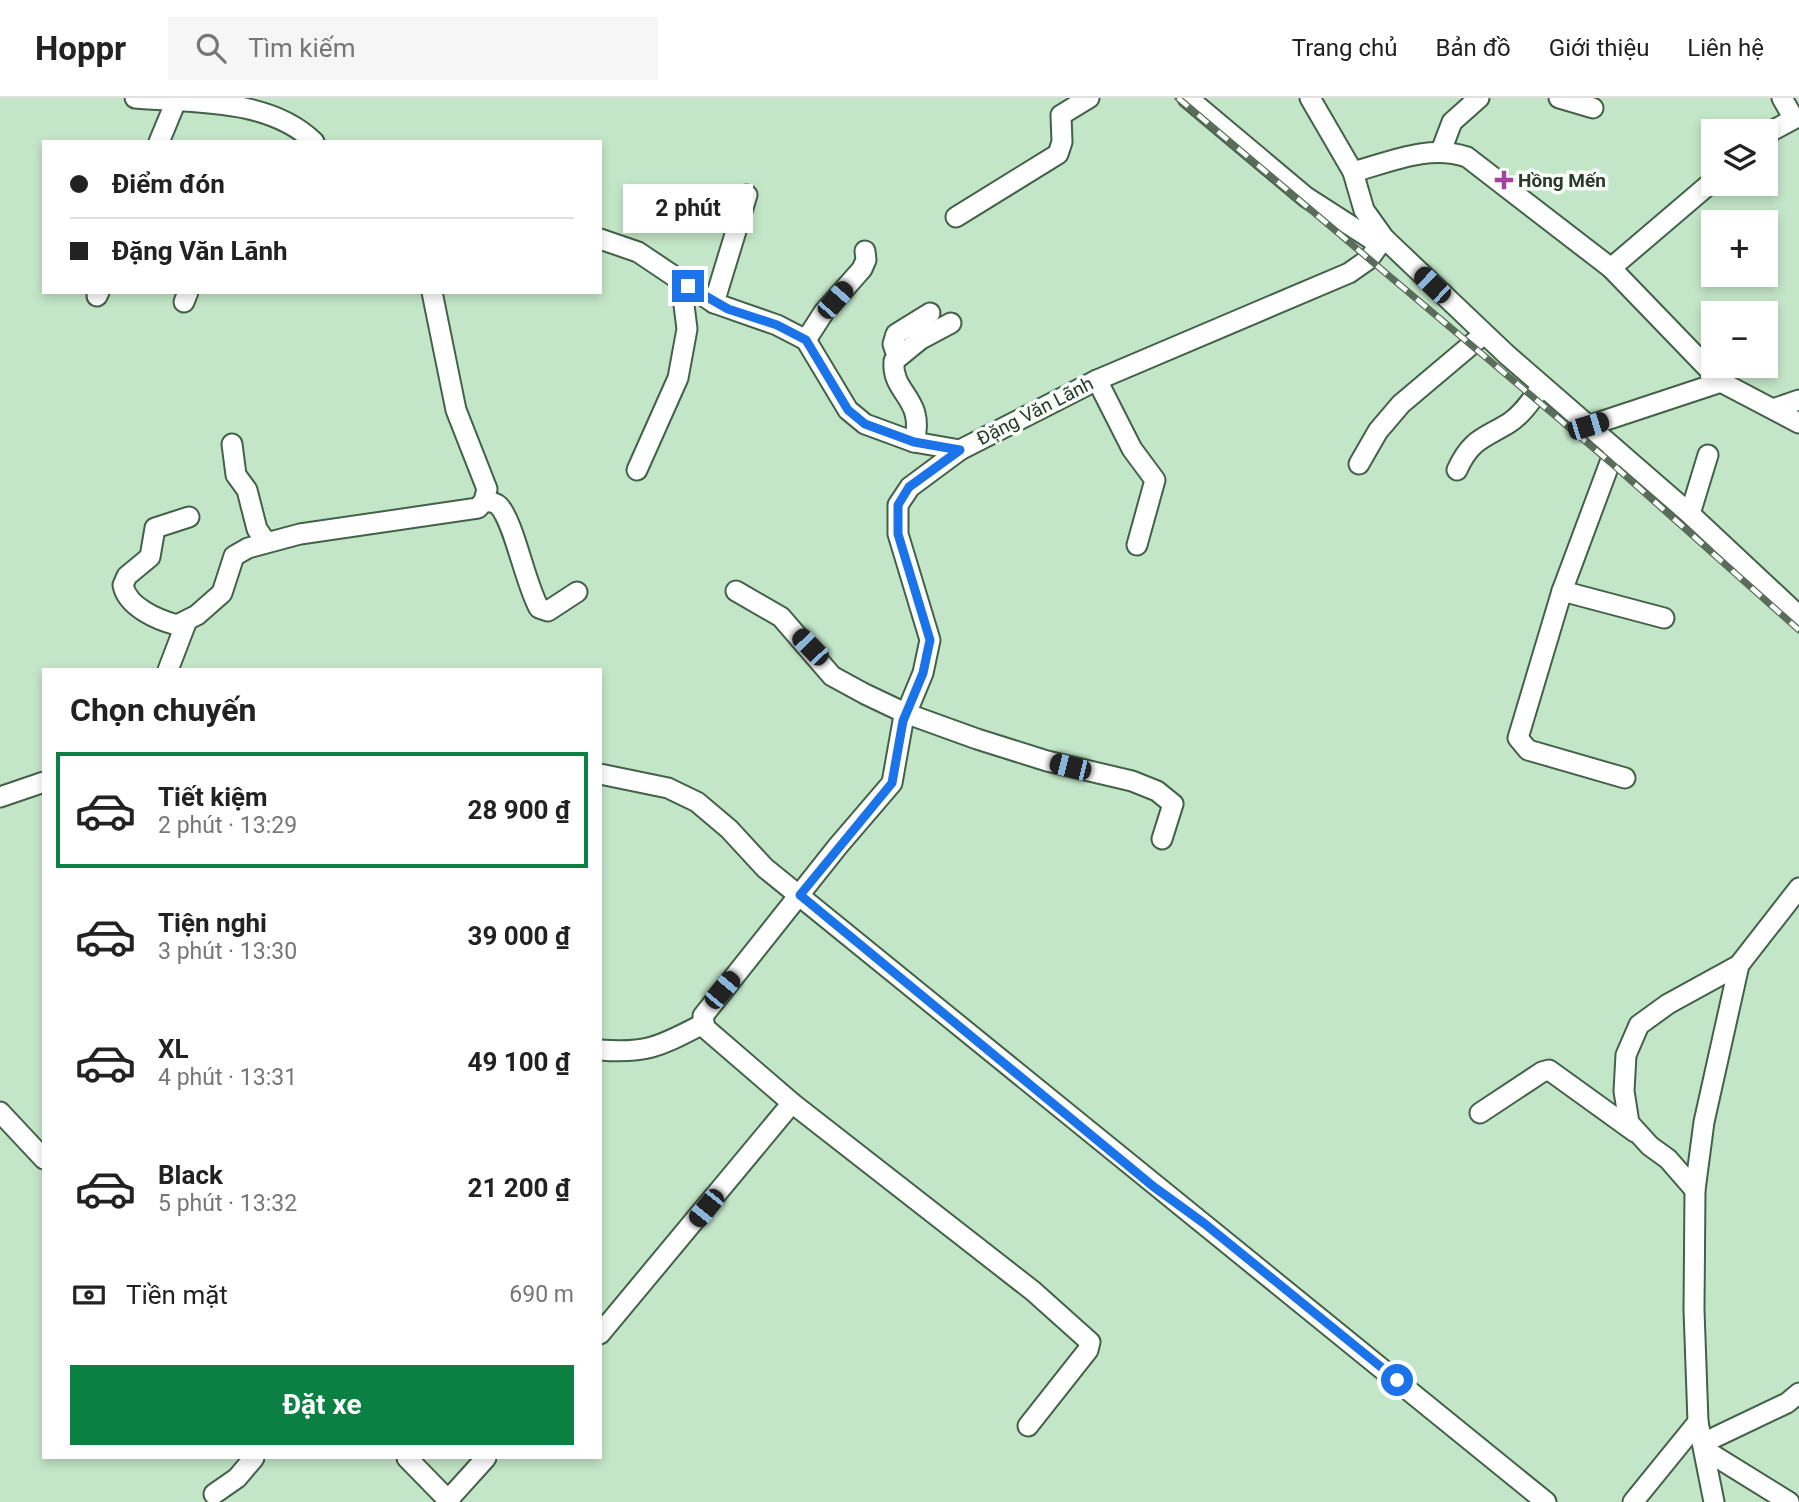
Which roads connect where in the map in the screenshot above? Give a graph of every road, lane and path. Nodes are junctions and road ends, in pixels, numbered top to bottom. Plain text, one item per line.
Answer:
1 (135, 98) edge
2 (1088, 98) edge
3 (1188, 98) edge
4 (1310, 98) edge
5 (1479, 98) edge
6 (1559, 98) edge
7 (1782, 98) edge
8 (176, 101) junction
9 (1593, 108) dead end
10 (1778, 128) edge
11 (303, 137) edge
12 (160, 140) edge
13 (1441, 151) junction
14 (1353, 172) junction
15 (1701, 191) edge
16 (747, 195) dead end
17 (956, 217) dead end
18 (602, 240) edge
19 (1382, 241) junction
20 (865, 251) dead end
21 (1611, 268) junction
22 (688, 286) junction
23 (432, 294) edge
24 (713, 303) junction
25 (930, 313) dead end
26 (951, 323) dead end
27 (1484, 334) junction
28 (806, 340) junction
29 (897, 356) junction
30 (1097, 380) junction
31 (1721, 382) junction
32 (1542, 386) junction
33 (1799, 400) edge
34 (1773, 409) junction
35 (1799, 423) edge
36 (1588, 426) junction
37 (914, 442) junction
38 (232, 444) dead end
39 (1615, 449) junction
40 (960, 450) junction
41 (1707, 455) dead end
42 (1359, 464) dead end
43 (637, 470) dead end
44 (1457, 470) dead end
45 (484, 500) junction
46 (1690, 514) junction
47 (189, 517) dead end
48 (267, 542) junction
49 (1137, 545) dead end
50 (736, 591) dead end
51 (1562, 591) junction
52 (576, 592) dead end
53 (1799, 616) edge
54 (1664, 618) dead end
55 (186, 623) junction
56 (169, 668) edge
57 (905, 713) junction
58 (602, 774) edge
59 (1626, 778) dead end
60 (42, 783) edge
61 (0, 797) edge
62 (1162, 839) dead end
63 (1799, 888) edge
64 (800, 895) junction
65 (1739, 965) junction
66 (703, 1024) junction
67 (602, 1050) edge
68 (792, 1103) junction
69 (0, 1112) edge
70 (1480, 1113) dead end
71 (1639, 1136) junction
72 (42, 1156) edge
73 (1695, 1190) junction
74 (602, 1332) edge
75 (1799, 1392) edge
76 (1698, 1422) junction
77 (1028, 1426) dead end
78 (1704, 1447) junction
79 (253, 1459) edge
80 (408, 1459) edge
81 (485, 1459) edge
82 (214, 1494) dead end
83 (449, 1501) edge
84 (1546, 1502) edge
85 (1633, 1502) edge
86 (1714, 1502) edge
87 (1789, 1502) edge

1 - 8 street
2 - 17 street
3 - 19 street
4 - 14 street
5 - 13 street
6 - 9 street
7 - 10 street
8 - 11 street
8 - 12 street
13 - 14 street
13 - 21 street
14 - 19 street
15 - 21 street
16 - 24 street
18 - 22 street
19 - 27 street
19 - 30 street, Đặng Văn Lãnh
20 - 28 street
21 - 31 street
22 - 24 street
22 - 43 street
23 - 45 street
24 - 28 street
25 - 29 street
26 - 29 street
27 - 32 street
27 - 42 street
28 - 37 street, Đặng Văn Lãnh
29 - 37 street
30 - 40 street, Đặng Văn Lãnh
30 - 49 street
31 - 34 street
31 - 36 street
32 - 36 street
32 - 44 street
33 - 34 street
34 - 35 street
36 - 39 street
37 - 40 street, Đặng Văn Lãnh
38 - 48 street
39 - 46 street
39 - 51 street
40 - 57 street
41 - 46 street
45 - 48 street
45 - 52 street
46 - 53 street
47 - 55 street
48 - 55 street
50 - 57 street
51 - 54 street
51 - 59 street
55 - 56 street
57 - 62 street
57 - 64 street
58 - 64 street
60 - 61 street
63 - 65 street
64 - 66 street
64 - 84 street
65 - 71 street
65 - 73 street
66 - 67 street
66 - 68 street
68 - 74 street
68 - 77 street
69 - 72 street
70 - 71 street
71 - 73 street
73 - 76 street
75 - 78 street
76 - 78 street
76 - 85 street
78 - 86 street
78 - 87 street
79 - 82 street
80 - 83 street
81 - 83 street

